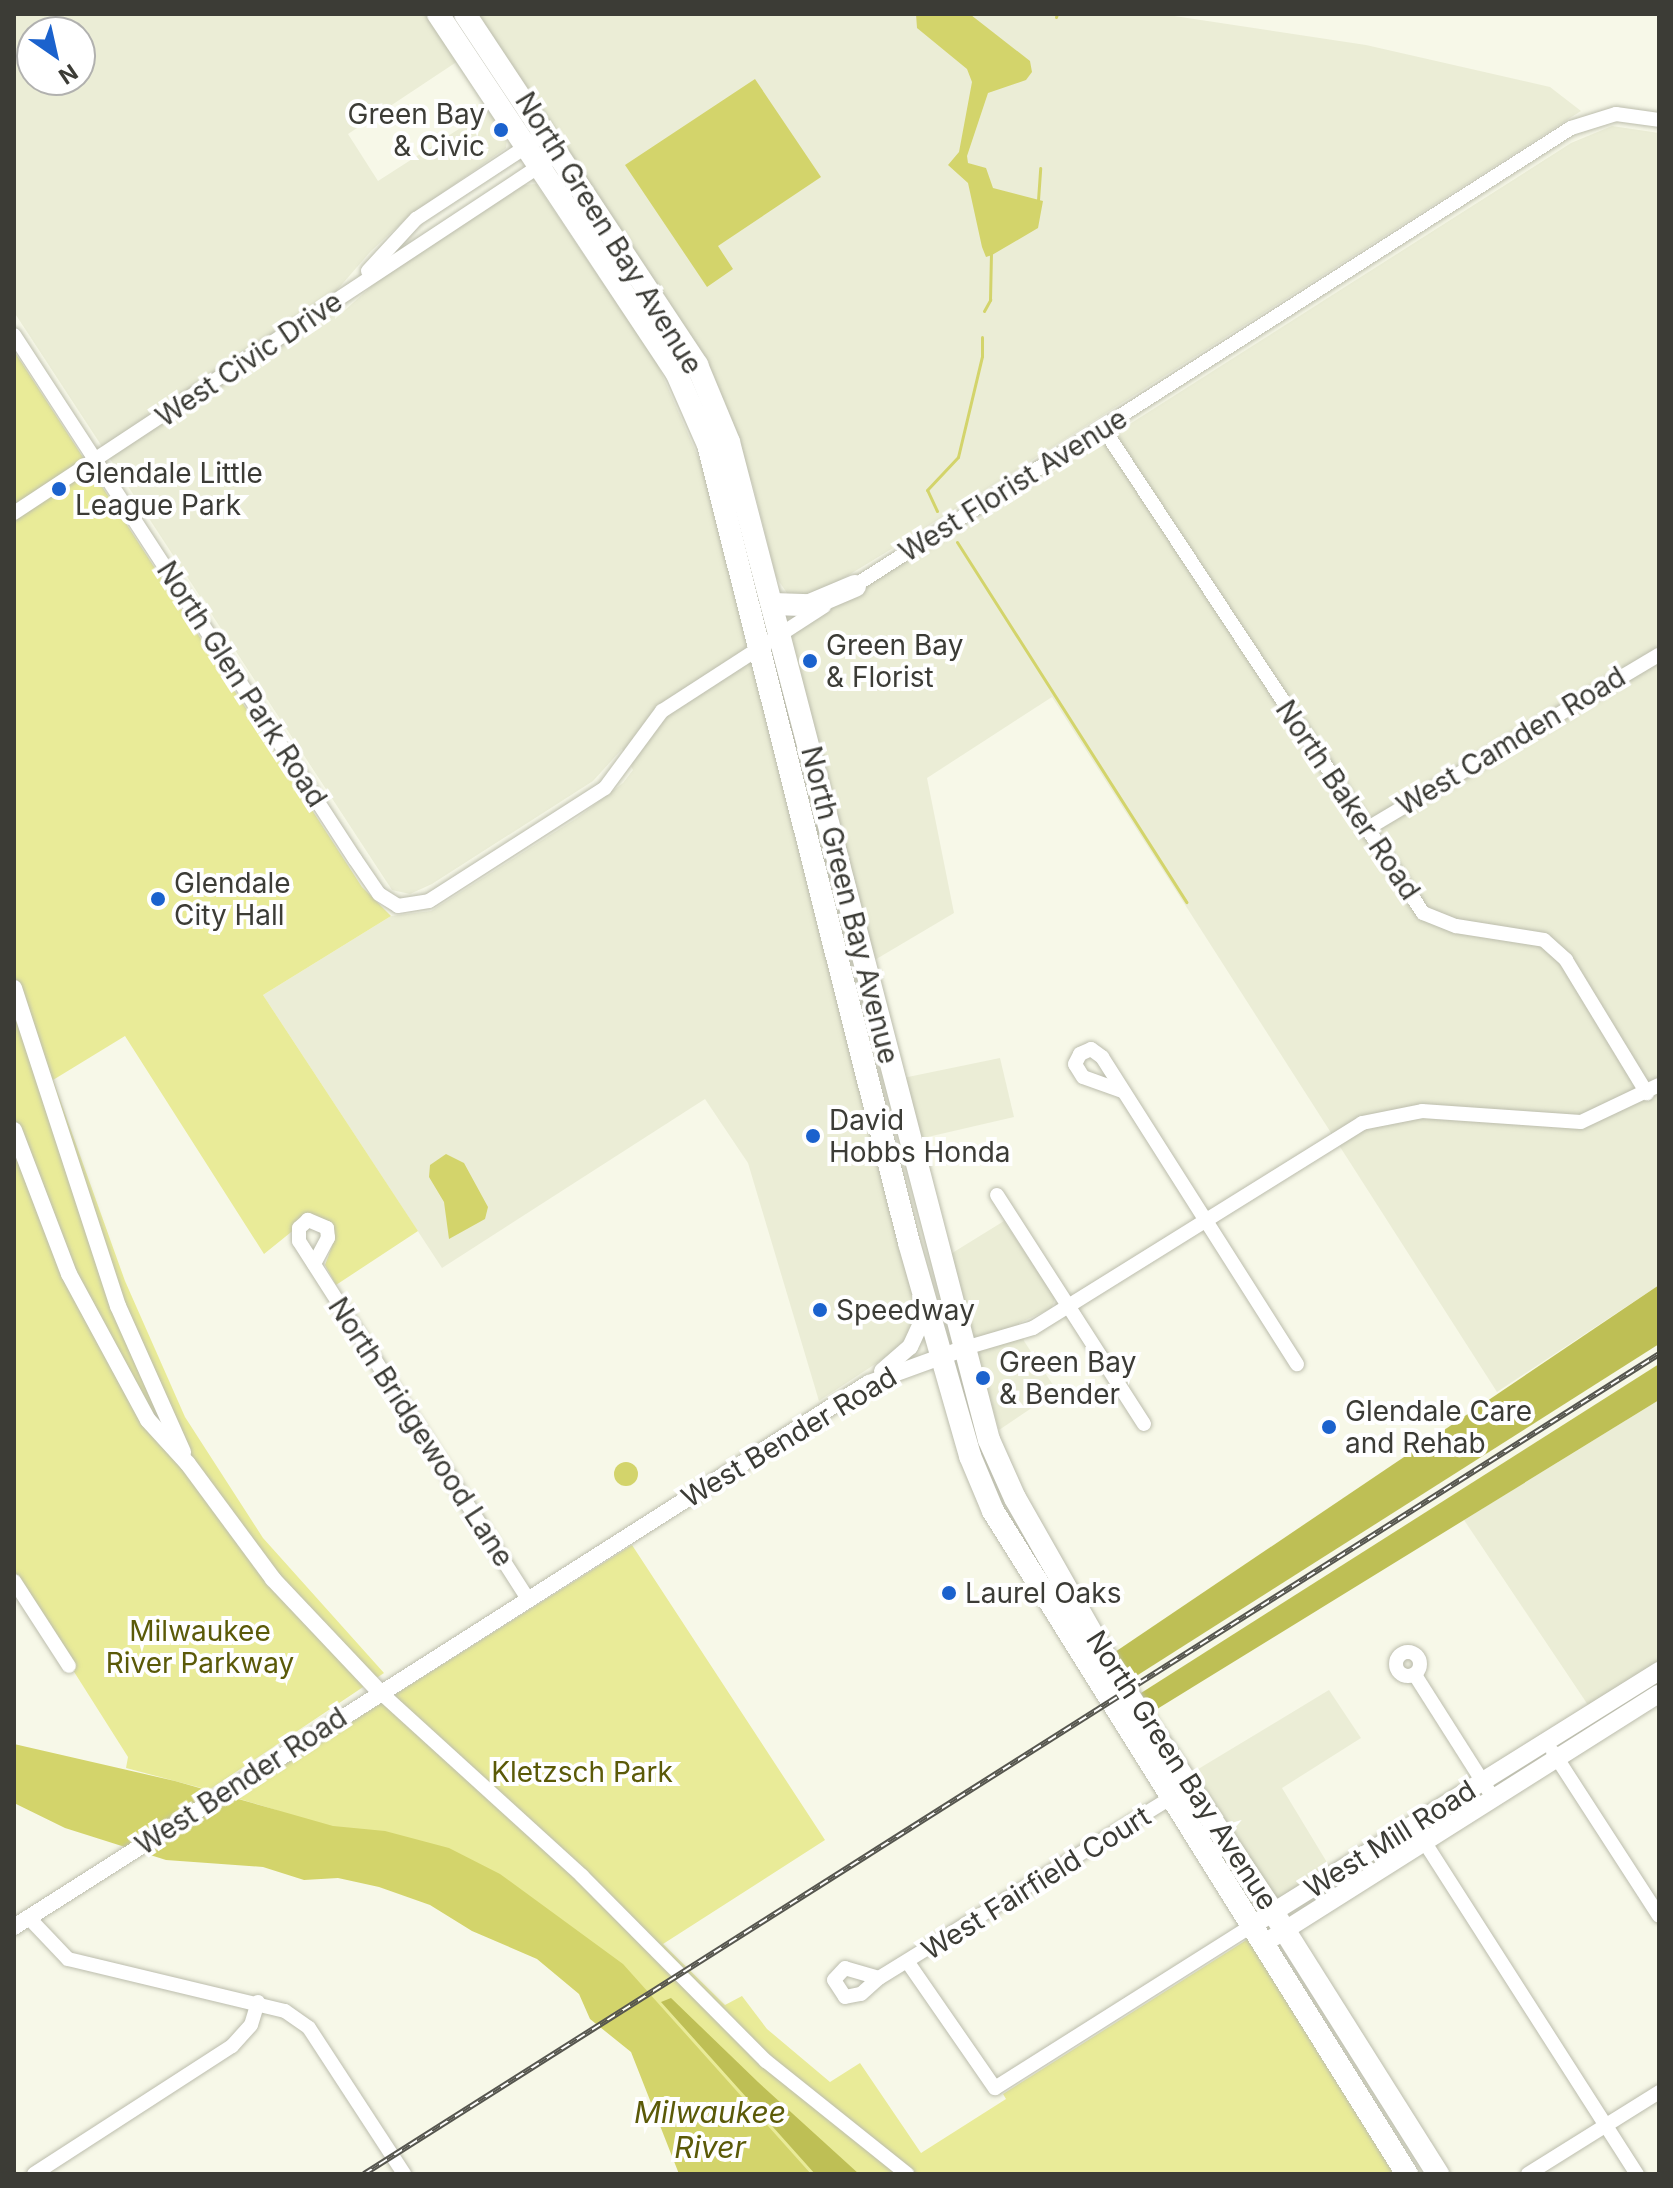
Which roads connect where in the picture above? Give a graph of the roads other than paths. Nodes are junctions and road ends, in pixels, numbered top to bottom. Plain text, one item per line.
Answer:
1 (438, 14) edge
2 (465, 14) edge
3 (1659, 120) edge
4 (546, 132) junction
5 (525, 148) junction
6 (560, 153) junction
7 (538, 167) junction
8 (361, 281) junction
9 (14, 335) edge
10 (1103, 428) junction
11 (98, 460) junction
12 (14, 513) edge
13 (855, 586) junction
14 (773, 604) junction
15 (781, 633) junction
16 (760, 647) junction
17 (1659, 655) edge
18 (811, 748) junction
19 (784, 755) junction
20 (816, 771) junction
21 (790, 778) junction
22 (1365, 830) junction
23 (398, 906) joint
24 (14, 988) edge
25 (1653, 1089) edge
26 (1122, 1091) dead end
27 (14, 1130) edge
28 (997, 1195) dead end
29 (1204, 1221) junction
30 (314, 1264) dead end
31 (1069, 1307) junction
32 (927, 1310) junction
33 (965, 1348) junction
34 (940, 1356) junction
35 (1297, 1364) dead end
36 (869, 1383) junction
37 (1144, 1424) dead end
38 (188, 1464) junction
39 (14, 1581) edge
40 (528, 1599) junction
41 (69, 1666) dead end
42 (1659, 1671) edge
43 (1415, 1675) dead end
44 (380, 1692) junction
45 (1659, 1694) edge
46 (1546, 1742) junction
47 (1557, 1758) junction
48 (1482, 1781) junction
49 (1191, 1785) junction
50 (1171, 1798) junction
51 (1493, 1798) junction
52 (1414, 1825) junction
53 (1424, 1842) junction
54 (1659, 1916) edge
55 (1279, 1921) junction
56 (21, 1922) edge
57 (1257, 1935) junction
58 (909, 1964) junction
59 (879, 1978) dead end
60 (258, 2002) junction
61 (1659, 2092) edge
62 (1606, 2126) junction
63 (34, 2174) edge
64 (404, 2174) edge
65 (907, 2174) edge
66 (1407, 2174) edge
67 (1438, 2174) edge
68 (1528, 2174) edge
69 (1637, 2174) edge

1 - 5 main road, North Green Bay Avenue
2 - 4 main road, North Green Bay Avenue
3 - 10 street, West Florist Avenue
4 - 5 street, West Civic Drive
4 - 6 main road, North Green Bay Avenue
5 - 7 main road, North Green Bay Avenue
5 - 8 street, West Civic Drive
6 - 7 street, West Civic Drive
6 - 14 main road, North Green Bay Avenue
7 - 8 street, West Civic Drive
7 - 16 main road, North Green Bay Avenue
8 - 11 street, West Civic Drive
9 - 11 street, North Glen Park Road
10 - 13 street, West Florist Avenue
10 - 22 street, North Baker Road
11 - 12 street, West Civic Drive
11 - 23 street, North Glen Park Road
13 - 14 main road
13 - 15 street, West Florist Avenue
14 - 15 main road, North Green Bay Avenue
15 - 16 street, West Florist Avenue
15 - 18 main road, North Green Bay Avenue
16 - 19 main road, North Green Bay Avenue
16 - 23 street, West Florist Avenue
17 - 22 street, West Camden Road
18 - 19 main road
18 - 20 main road, North Green Bay Avenue
19 - 21 main road, North Green Bay Avenue
20 - 21 main road
20 - 33 main road, North Green Bay Avenue
21 - 32 main road, North Green Bay Avenue
22 - 25 street, North Baker Road
24 - 38 street
25 - 29 street, West Bender Road
26 - 29 street
27 - 38 street
28 - 31 street
29 - 31 street, West Bender Road
29 - 35 street
30 - 40 street, North Bridgewood Lane
31 - 33 street, West Bender Road
31 - 37 street
32 - 34 main road, North Green Bay Avenue
32 - 36 street
33 - 34 street, West Bender Road
33 - 49 main road, North Green Bay Avenue
34 - 36 street, West Bender Road
34 - 50 main road, North Green Bay Avenue
36 - 40 street, West Bender Road
38 - 44 street
39 - 41 street
40 - 44 street, West Bender Road
42 - 46 main road, West Mill Road
43 - 48 street
44 - 56 street, West Bender Road
44 - 65 street
45 - 47 main road, West Mill Road
46 - 47 street
46 - 48 main road, West Mill Road
47 - 51 main road, West Mill Road
47 - 54 street
48 - 51 street
48 - 52 main road, West Mill Road
49 - 50 street, West Fairfield Court
49 - 55 main road, North Green Bay Avenue
50 - 57 main road, North Green Bay Avenue
50 - 58 street, West Fairfield Court
51 - 53 main road, West Mill Road
52 - 53 street
52 - 55 main road, West Mill Road
53 - 55 main road, West Mill Road
53 - 62 street
55 - 57 main road, West Mill Road
55 - 67 main road, North Green Bay Avenue
56 - 60 street
57 - 58 street, West Mill Road
57 - 66 main road, North Green Bay Avenue
58 - 59 street, West Fairfield Court
60 - 63 street
60 - 64 street
61 - 62 street
62 - 68 street
62 - 69 street

